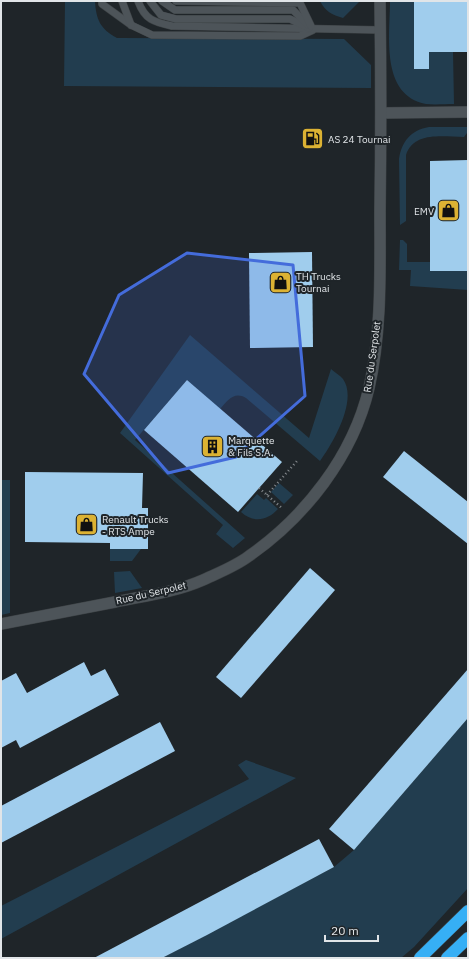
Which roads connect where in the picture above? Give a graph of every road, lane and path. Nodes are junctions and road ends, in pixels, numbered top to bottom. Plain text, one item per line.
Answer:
1 (102, 1) edge
2 (122, 1) edge
3 (138, 1) edge
4 (150, 1) edge
5 (162, 1) edge
6 (176, 1) edge
7 (380, 1) edge
8 (131, 25) junction
9 (313, 30) junction
10 (380, 30) junction
11 (382, 112) junction
12 (468, 112) edge
13 (297, 461) dead end
14 (259, 488) dead end
15 (267, 495) junction
16 (294, 519) junction
17 (1, 624) edge
18 (468, 911) edge
19 (468, 938) edge
20 (420, 958) edge
21 (447, 958) edge

1 - 8 lane
2 - 8 lane
3 - 9 lane
4 - 9 lane
5 - 9 lane
6 - 9 lane
7 - 10 street, Rue du Serpolet
8 - 9 lane
9 - 10 lane
10 - 11 street, Rue du Serpolet
11 - 12 street
11 - 16 street, Rue du Serpolet
13 - 15 path
14 - 15 path
15 - 16 path
16 - 17 street, Rue du Serpolet
18 - 20 highway
19 - 21 highway

